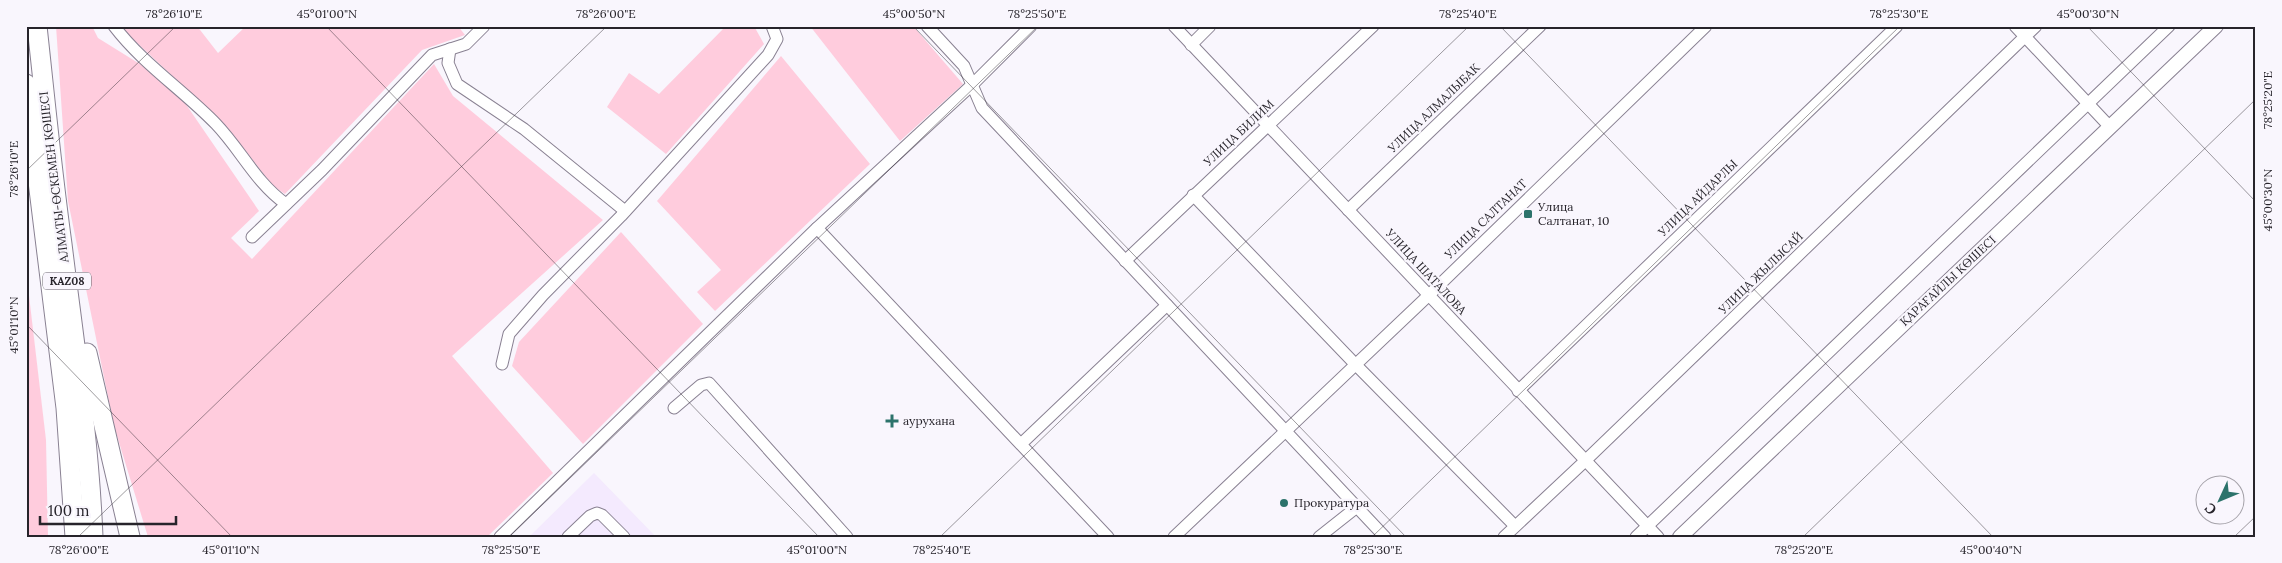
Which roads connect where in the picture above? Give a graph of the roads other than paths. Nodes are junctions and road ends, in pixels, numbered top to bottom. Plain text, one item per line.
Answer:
1 (37, 26) edge
2 (114, 26) edge
3 (484, 26) edge
4 (772, 26) edge
5 (927, 26) edge
6 (1031, 26) edge
7 (1174, 26) edge
8 (1210, 26) edge
9 (1372, 26) edge
10 (1540, 26) edge
11 (1706, 26) edge
12 (1897, 26) edge
13 (2015, 26) edge
14 (2036, 26) edge
15 (2169, 26) edge
16 (2216, 26) edge
17 (2025, 37) junction
18 (1191, 45) junction
19 (450, 49) junction
20 (26, 84) edge
21 (973, 84) junction
22 (2089, 104) junction
23 (1267, 125) junction
24 (2110, 127) junction
25 (1193, 195) junction
26 (286, 204) junction
27 (1348, 210) junction
28 (626, 211) junction
29 (817, 228) junction
30 (252, 237) dead end
31 (53, 243) junction
32 (1125, 261) junction
33 (1429, 295) junction
34 (1167, 304) junction
35 (502, 364) dead end
36 (1356, 365) junction
37 (1518, 390) junction
38 (674, 408) dead end
39 (1285, 432) junction
40 (1021, 444) junction
41 (1586, 461) junction
42 (1357, 507) junction
43 (1515, 526) junction
44 (1647, 526) junction
45 (76, 537) edge
46 (92, 537) edge
47 (130, 537) edge
48 (500, 537) edge
49 (568, 537) edge
50 (624, 537) edge
51 (847, 537) edge
52 (1108, 537) edge
53 (1174, 537) edge
54 (1319, 537) edge
55 (1385, 537) edge
56 (1504, 537) edge
57 (1636, 537) edge
58 (1658, 537) edge
59 (1680, 537) edge

1 - 31 highway, АЛМАТЫ-ӨСКЕМЕН КӨШЕСІ / KAZ08
2 - 26 street
3 - 19 street
4 - 28 street
5 - 21 street
6 - 21 street
7 - 18 street, УЛИЦА ШАТАЛОВА
8 - 18 street
9 - 23 street, УЛИЦА БИЛИМ
10 - 27 street, УЛИЦА АЛМАЛЫБАК
11 - 33 street, УЛИЦА САЛТАНАТ
12 - 37 street, УЛИЦА АЙДАРЛЫ
13 - 17 street
14 - 17 street, УЛИЦА ЖЫЛЫСАЙ
15 - 22 street
16 - 24 street, ҚАРАҒАЙЛЫ КӨШЕСІ
17 - 22 street
17 - 41 street, УЛИЦА ЖЫЛЫСАЙ
18 - 23 street, УЛИЦА ШАТАЛОВА
19 - 26 street
19 - 28 street
20 - 31 highway, АЛМАТЫ-ӨСКЕМЕН КӨШЕСІ / KAZ08
21 - 29 street
21 - 32 street
22 - 24 street
22 - 44 street
23 - 25 street, УЛИЦА БИЛИМ
23 - 27 street, УЛИЦА ШАТАЛОВА
24 - 59 street, ҚАРАҒАЙЛЫ КӨШЕСІ
25 - 32 street, УЛИЦА БИЛИМ
25 - 36 street
26 - 30 street
27 - 33 street, УЛИЦА ШАТАЛОВА
28 - 35 street
29 - 40 street
29 - 48 street
31 - 45 highway, АЛМАТЫ-ӨСКЕМЕН КӨШЕСІ / KAZ08
31 - 46 highway, АЛМАТЫ-ӨСКЕМЕН КӨШЕСІ / KAZ08
31 - 47 highway
32 - 34 street
33 - 36 street, УЛИЦА САЛТАНАТ
33 - 37 street, УЛИЦА ШАТАЛОВА
34 - 39 street
34 - 40 street
36 - 39 street, УЛИЦА САЛТАНАТ
36 - 43 street
37 - 41 street, УЛИЦА ШАТАЛОВА
38 - 51 street
39 - 42 street
39 - 53 street, УЛИЦА САЛТАНАТ
40 - 52 street
41 - 43 street, УЛИЦА ЖЫЛЫСАЙ
41 - 44 street, УЛИЦА ШАТАЛОВА
42 - 54 street
42 - 55 street
43 - 56 street, УЛИЦА ЖЫЛЫСАЙ
44 - 57 street
44 - 58 street, УЛИЦА ШАТАЛОВА
49 - 50 street

